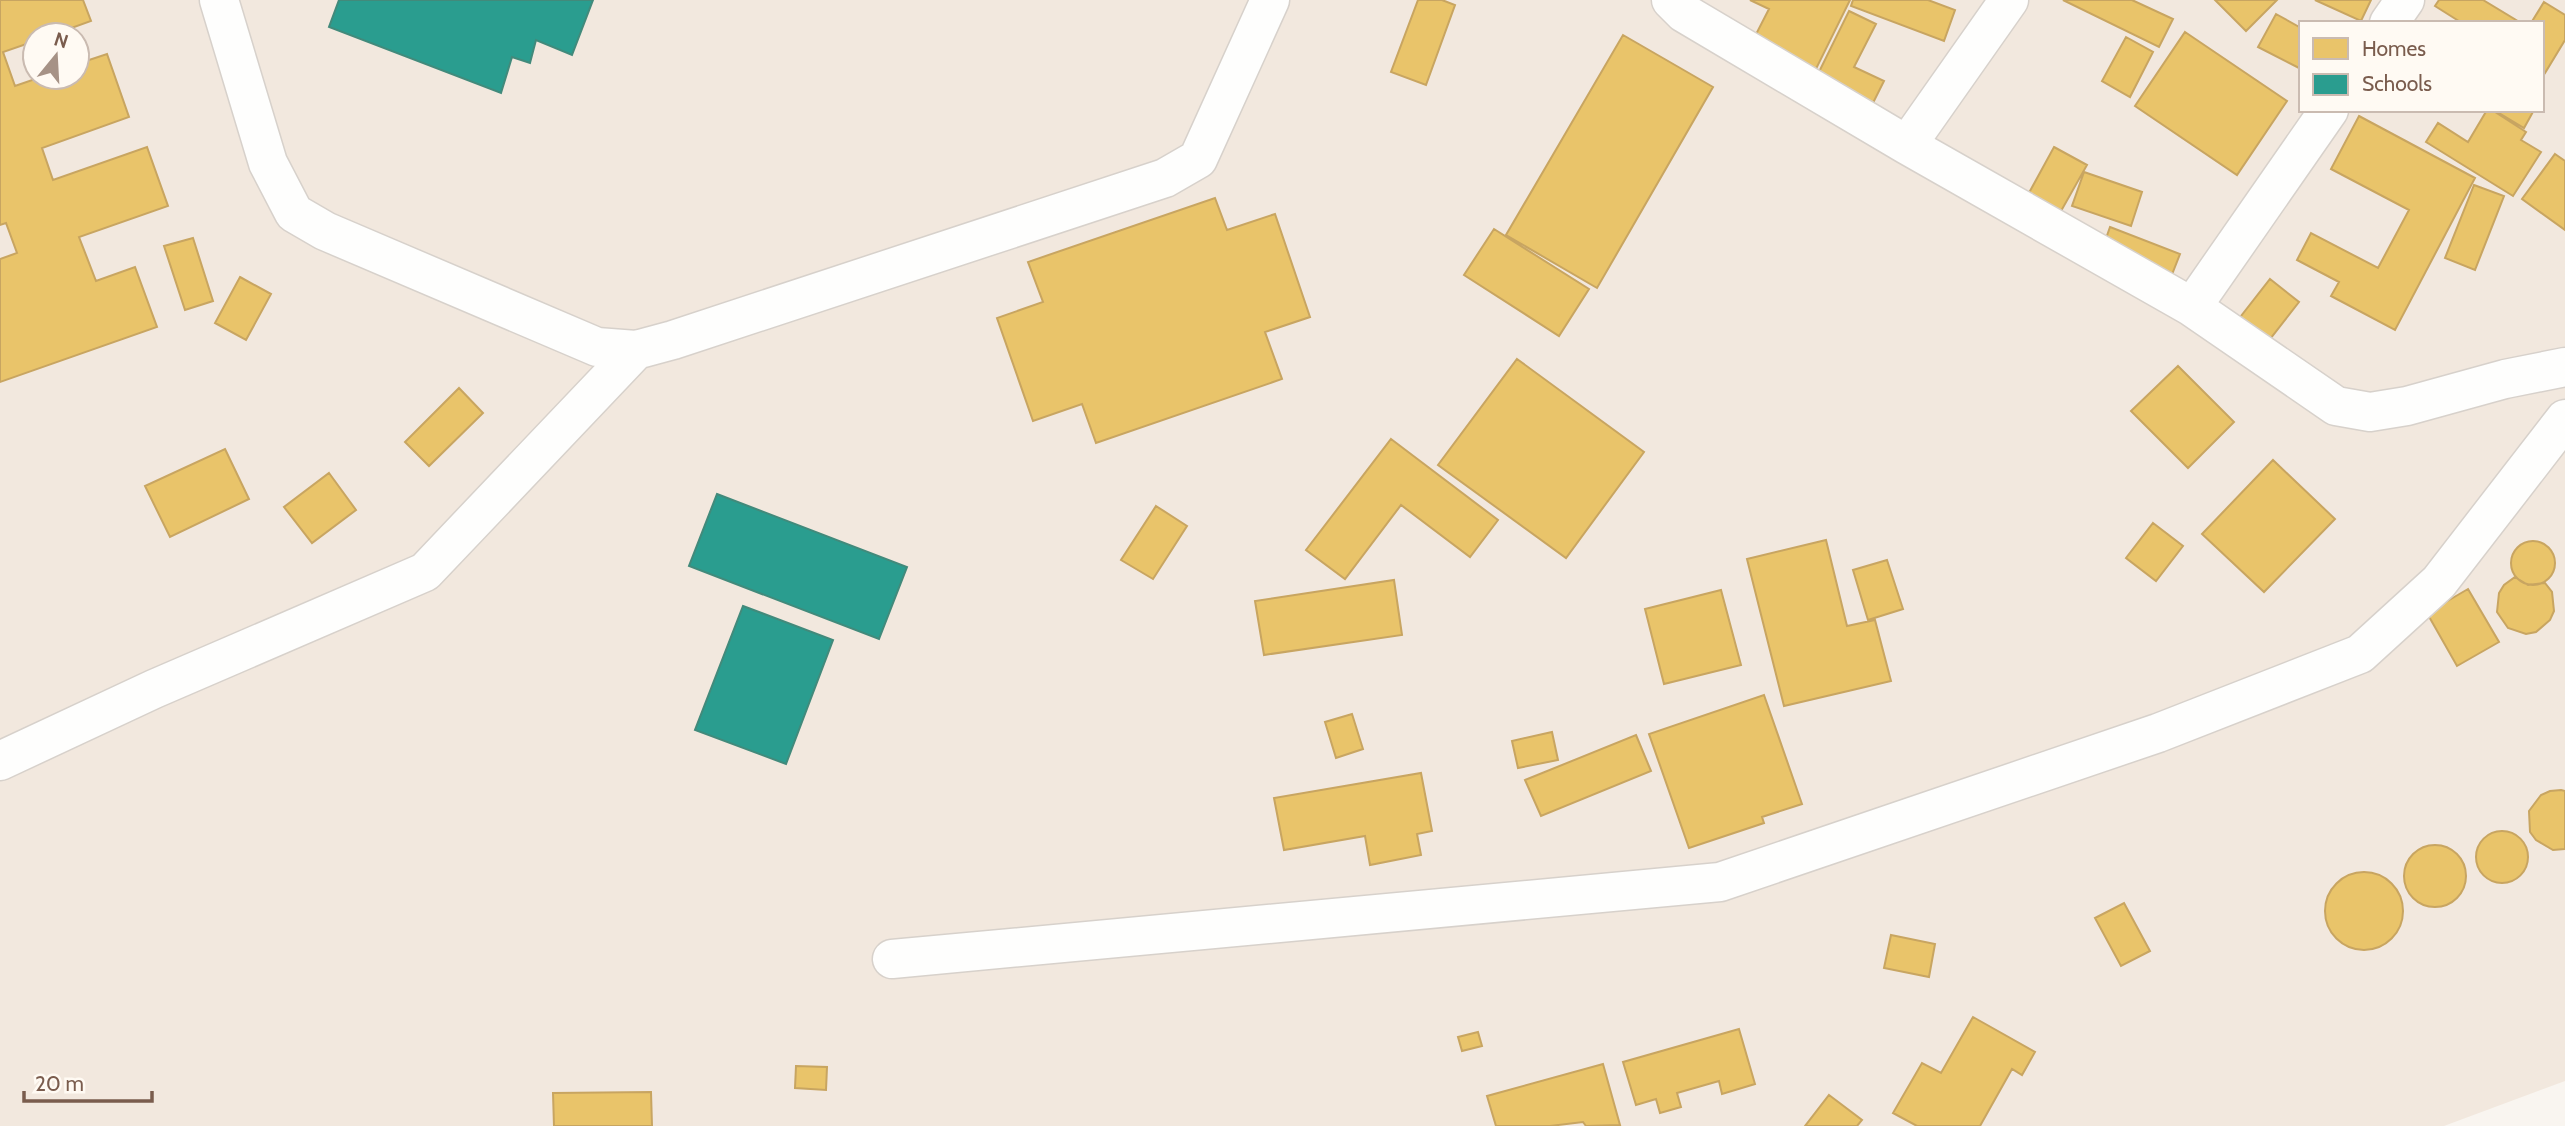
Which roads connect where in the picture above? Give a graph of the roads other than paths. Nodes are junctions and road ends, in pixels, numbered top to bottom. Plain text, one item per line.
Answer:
1 (219, 0) edge
2 (1270, 0) edge
3 (1671, 0) edge
4 (2008, 0) edge
5 (2405, 0) edge
6 (2390, 21) edge
7 (2328, 112) edge
8 (1907, 145) junction
9 (2193, 307) junction
10 (636, 350) junction
11 (2565, 367) edge
12 (2565, 419) edge
13 (0, 761) edge
14 (892, 959) dead end

1 - 10 street
2 - 10 street
3 - 8 street
4 - 8 street
5 - 6 street
7 - 9 street
8 - 9 street
9 - 11 street
10 - 13 street
12 - 14 street

